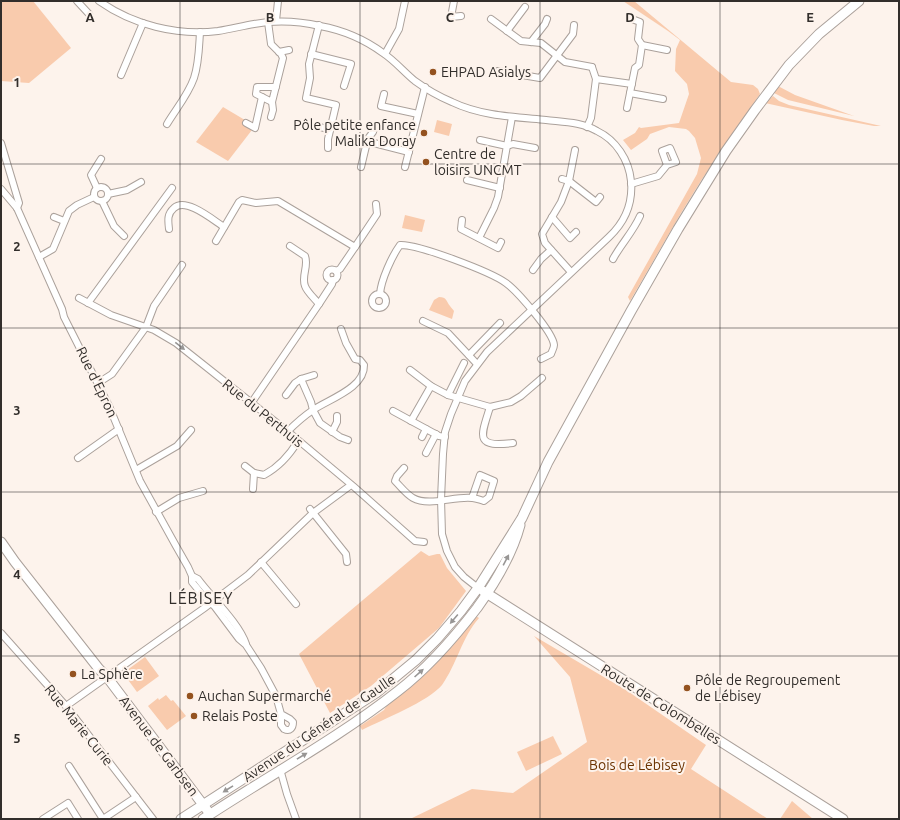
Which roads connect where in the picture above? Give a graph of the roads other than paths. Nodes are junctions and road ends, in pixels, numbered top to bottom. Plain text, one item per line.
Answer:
1 (77, 1) edge
2 (278, 1) edge
3 (405, 1) edge
4 (454, 1) edge
5 (858, 1) edge
6 (103, 2) edge
7 (525, 7) dead end
8 (88, 14) dead end
9 (461, 16) dead end
10 (491, 19) dead end
11 (547, 19) dead end
12 (632, 19) dead end
13 (276, 21) junction
14 (268, 22) junction
15 (143, 23) junction
16 (574, 25) dead end
17 (319, 26) junction
18 (506, 31) junction
19 (200, 32) junction
20 (531, 42) junction
21 (642, 46) junction
22 (289, 50) dead end
23 (667, 50) dead end
24 (280, 52) junction
25 (311, 54) junction
26 (385, 54) junction
27 (556, 55) junction
28 (498, 71) dead end
29 (121, 75) dead end
30 (540, 78) junction
31 (596, 79) junction
32 (544, 83) dead end
33 (632, 84) junction
34 (344, 86) dead end
35 (276, 87) junction
36 (425, 87) junction
37 (630, 93) junction
38 (384, 94) dead end
39 (262, 97) junction
40 (662, 99) dead end
41 (272, 102) junction
42 (627, 108) dead end
43 (418, 114) junction
44 (271, 117) dead end
45 (512, 117) junction
46 (246, 123) dead end
47 (167, 124) dead end
48 (375, 125) dead end
49 (317, 126) dead end
50 (587, 127) junction
51 (330, 130) junction
52 (480, 140) dead end
53 (367, 142) junction
54 (1, 143) edge
55 (507, 146) junction
56 (328, 148) dead end
57 (535, 148) dead end
58 (575, 150) dead end
59 (409, 152) junction
60 (101, 159) dead end
61 (668, 165) dead end
62 (361, 167) dead end
63 (405, 167) dead end
64 (562, 179) dead end
65 (467, 180) dead end
66 (569, 181) junction
67 (141, 182) dead end
68 (631, 184) junction
69 (96, 188) junction
70 (172, 188) dead end
71 (500, 188) junction
72 (1, 189) edge
73 (108, 194) junction
74 (94, 197) junction
75 (600, 197) dead end
76 (102, 201) junction
77 (376, 204) dead end
78 (17, 208) junction
79 (640, 216) dead end
80 (54, 217) dead end
81 (552, 217) junction
82 (462, 220) dead end
83 (64, 221) junction
84 (224, 227) junction
85 (169, 229) dead end
86 (576, 232) dead end
87 (124, 236) dead end
88 (610, 237) junction
89 (479, 238) junction
90 (216, 241) dead end
91 (501, 242) dead end
92 (617, 243) junction
93 (290, 246) dead end
94 (355, 247) junction
95 (551, 250) junction
96 (39, 257) junction
97 (613, 259) dead end
98 (182, 265) dead end
99 (533, 270) dead end
100 (336, 271) junction
101 (571, 272) junction
102 (333, 280) junction
103 (380, 294) dead end
104 (79, 298) dead end
105 (88, 303) junction
106 (320, 304) junction
107 (531, 310) junction
108 (423, 321) dead end
109 (500, 323) dead end
110 (146, 327) junction
111 (341, 329) dead end
112 (469, 355) junction
113 (541, 359) dead end
114 (464, 363) dead end
115 (477, 364) junction
116 (410, 370) dead end
117 (314, 375) dead end
118 (542, 378) dead end
119 (301, 379) junction
120 (98, 384) junction
121 (430, 386) junction
122 (286, 395) dead end
123 (448, 396) junction
124 (457, 398) junction
125 (252, 402) junction
126 (490, 406) junction
127 (312, 410) junction
128 (393, 411) dead end
129 (337, 416) dead end
130 (411, 421) junction
131 (119, 429) junction
132 (426, 429) junction
133 (191, 430) dead end
134 (287, 432) junction
135 (332, 432) junction
136 (436, 434) junction
137 (422, 437) dead end
138 (444, 437) junction
139 (348, 440) dead end
140 (298, 441) junction
141 (513, 443) dead end
142 (426, 453) dead end
143 (78, 458) dead end
144 (245, 466) dead end
145 (404, 468) dead end
146 (136, 470) junction
147 (254, 473) junction
148 (351, 485) junction
149 (253, 489) dead end
150 (203, 491) dead end
151 (472, 498) dead end
152 (441, 499) junction
153 (312, 511) junction
154 (156, 512) junction
155 (522, 518) junction
156 (1, 542) edge
157 (424, 542) dead end
158 (262, 562) junction
159 (347, 562) dead end
160 (478, 588) junction
161 (487, 594) junction
162 (212, 602) junction
163 (296, 604) dead end
164 (1, 633) edge
165 (107, 677) junction
166 (66, 706) junction
167 (281, 714) dead end
168 (69, 766) dead end
169 (280, 769) junction
170 (136, 797) junction
171 (203, 805) junction
172 (207, 817) edge
173 (296, 818) edge
174 (43, 819) edge
175 (78, 819) edge
176 (103, 819) edge
177 (153, 819) edge
178 (181, 819) edge
179 (843, 819) edge

1 - 8 street
2 - 13 street
3 - 26 street
4 - 9 street
5 - 155 main road
6 - 15 street
7 - 18 street
10 - 18 street
11 - 20 street
12 - 21 street
13 - 14 street
13 - 17 street
14 - 19 street
14 - 24 street
15 - 19 street
15 - 29 street
16 - 27 street
17 - 25 street
17 - 26 street
18 - 20 street
19 - 47 street
20 - 27 street
21 - 23 street
21 - 33 street
22 - 24 street
24 - 35 street
25 - 34 street
25 - 51 street
26 - 36 street
27 - 30 street
27 - 31 street
28 - 30 street
30 - 32 street
31 - 33 street
31 - 50 street
33 - 37 street
35 - 39 street
35 - 41 street
36 - 43 street
36 - 45 street
37 - 40 street
37 - 42 street
38 - 43 street
39 - 41 street
39 - 46 street
41 - 44 street
43 - 59 street
45 - 50 street
45 - 55 street
48 - 53 street
49 - 51 street
50 - 68 street
51 - 56 street
52 - 55 street
53 - 59 street
53 - 62 street
54 - 78 street
55 - 57 street
55 - 71 street
58 - 66 street
59 - 63 street
60 - 69 street
61 - 68 street
64 - 66 street
65 - 71 street
66 - 75 street
66 - 81 street
67 - 73 street
68 - 88 street
69 - 73 street
69 - 74 street
70 - 105 street
71 - 89 street
72 - 78 street, Rue d'Epron
73 - 76 street
74 - 76 street
74 - 83 street
76 - 87 street
77 - 94 street
78 - 96 street, Rue d'Epron
79 - 92 street
80 - 83 street
81 - 86 street
81 - 95 street
82 - 89 street
83 - 96 street
84 - 85 street
84 - 90 street
84 - 94 street
88 - 92 street
88 - 101 street
89 - 91 street
92 - 97 street
93 - 106 street
94 - 100 street
95 - 99 street
95 - 101 street
96 - 120 street, Rue d'Epron
98 - 110 street
100 - 102 street
100 - 102 street
101 - 107 street
102 - 106 street
103 - 107 street
104 - 105 street, Rue du Perthuis
105 - 110 street, Rue du Perthuis
106 - 125 street
107 - 113 street
107 - 115 street
108 - 112 street
109 - 112 street
110 - 120 street
110 -> 125 street, Rue du Perthuis
111 - 127 street
112 - 115 street
114 - 123 street
115 - 124 street
116 - 121 street
117 - 119 street
118 - 126 street
119 - 122 street
119 - 127 street
120 - 131 street, Rue d'Epron
121 - 123 street
121 - 130 street
123 - 124 street
124 - 126 street
124 - 138 street
125 - 134 street, Rue du Perthuis
126 - 141 street
127 - 134 street
127 - 135 street
128 - 130 street
129 - 135 street
130 - 132 street
131 - 143 street
131 - 146 street, Rue d'Epron
132 - 136 street
132 - 137 street
133 - 146 street
134 - 140 street, Rue du Perthuis
135 - 139 street
136 - 138 street
136 - 142 street
138 - 152 street
140 - 147 street
140 - 148 street, Rue du Perthuis
144 - 147 street
145 - 152 street
146 - 154 street, Rue d'Epron
147 - 149 street
148 - 153 street
148 - 157 street, Rue du Perthuis
150 - 154 street
151 - 152 street
152 - 160 street
153 - 158 street
153 - 159 street
154 - 162 street, Rue d'Epron
155 - 160 main road, Avenue du Général de Gaulle
161 -> 155 main road, Avenue du Général de Gaulle
156 - 165 main road, Avenue de Garbsen
158 - 162 street
158 - 163 street
160 - 161 main road, Route de Colombelles
160 -> 171 main road, Avenue du Général de Gaulle
169 -> 161 main road, Avenue du Général de Gaulle
161 - 179 main road, Route de Colombelles
162 - 165 street
162 - 167 street, Rue d'Epron
164 - 166 street, Rue Marie Curie
165 - 166 street
165 - 171 main road, Avenue de Garbsen
166 - 170 street, Rue Marie Curie
168 - 176 street
169 - 172 main road, Avenue du Général de Gaulle
169 - 173 street
170 - 176 street
170 - 177 street, Rue Marie Curie
171 - 172 main road, Avenue de Garbsen
171 - 178 main road, Avenue du Général de Gaulle
174 - 175 street

